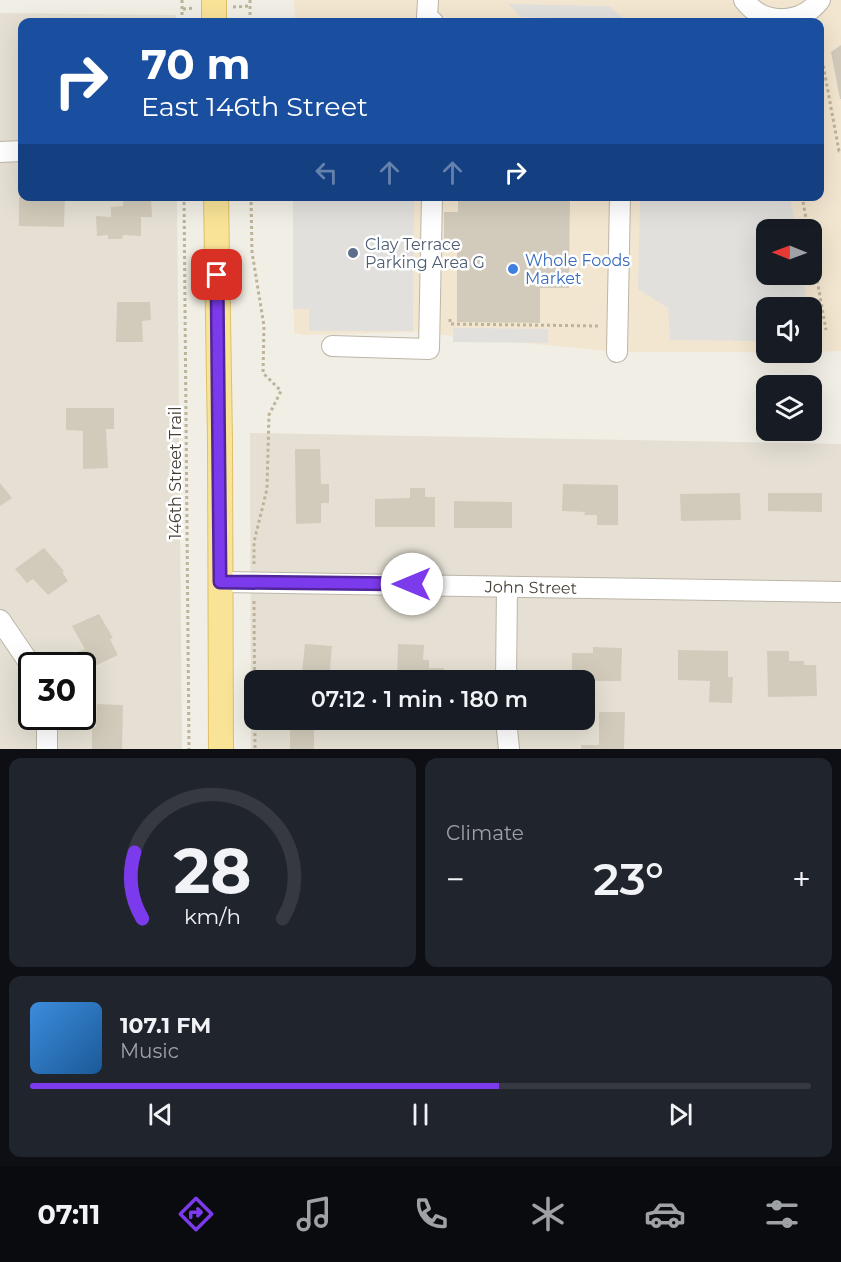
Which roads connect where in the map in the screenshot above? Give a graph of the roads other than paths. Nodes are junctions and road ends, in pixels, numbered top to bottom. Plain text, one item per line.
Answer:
1 (214, 0) edge
2 (428, 0) edge
3 (440, 0) edge
4 (744, 0) edge
5 (821, 1) edge
6 (214, 18) edge
7 (428, 18) edge
8 (437, 18) edge
9 (774, 18) edge
10 (792, 18) edge
11 (18, 151) edge
12 (0, 152) edge
13 (216, 201) edge
14 (432, 201) edge
15 (620, 201) edge
16 (332, 346) dead end
17 (617, 352) dead end
18 (220, 582) junction
19 (507, 587) junction
20 (841, 592) edge
21 (0, 620) edge
22 (22, 652) edge
23 (506, 670) edge
24 (47, 730) edge
25 (507, 730) edge
26 (47, 749) edge
27 (221, 749) edge
28 (509, 749) edge

1 - 6 main road
2 - 7 street
3 - 8 street
4 - 9 street
5 - 10 street
11 - 12 street
13 - 18 main road
14 - 16 street
15 - 17 street
18 - 19 street, John Street
18 - 27 main road
19 - 20 street, John Street
19 - 23 street
21 - 22 street
24 - 26 street
25 - 28 street

